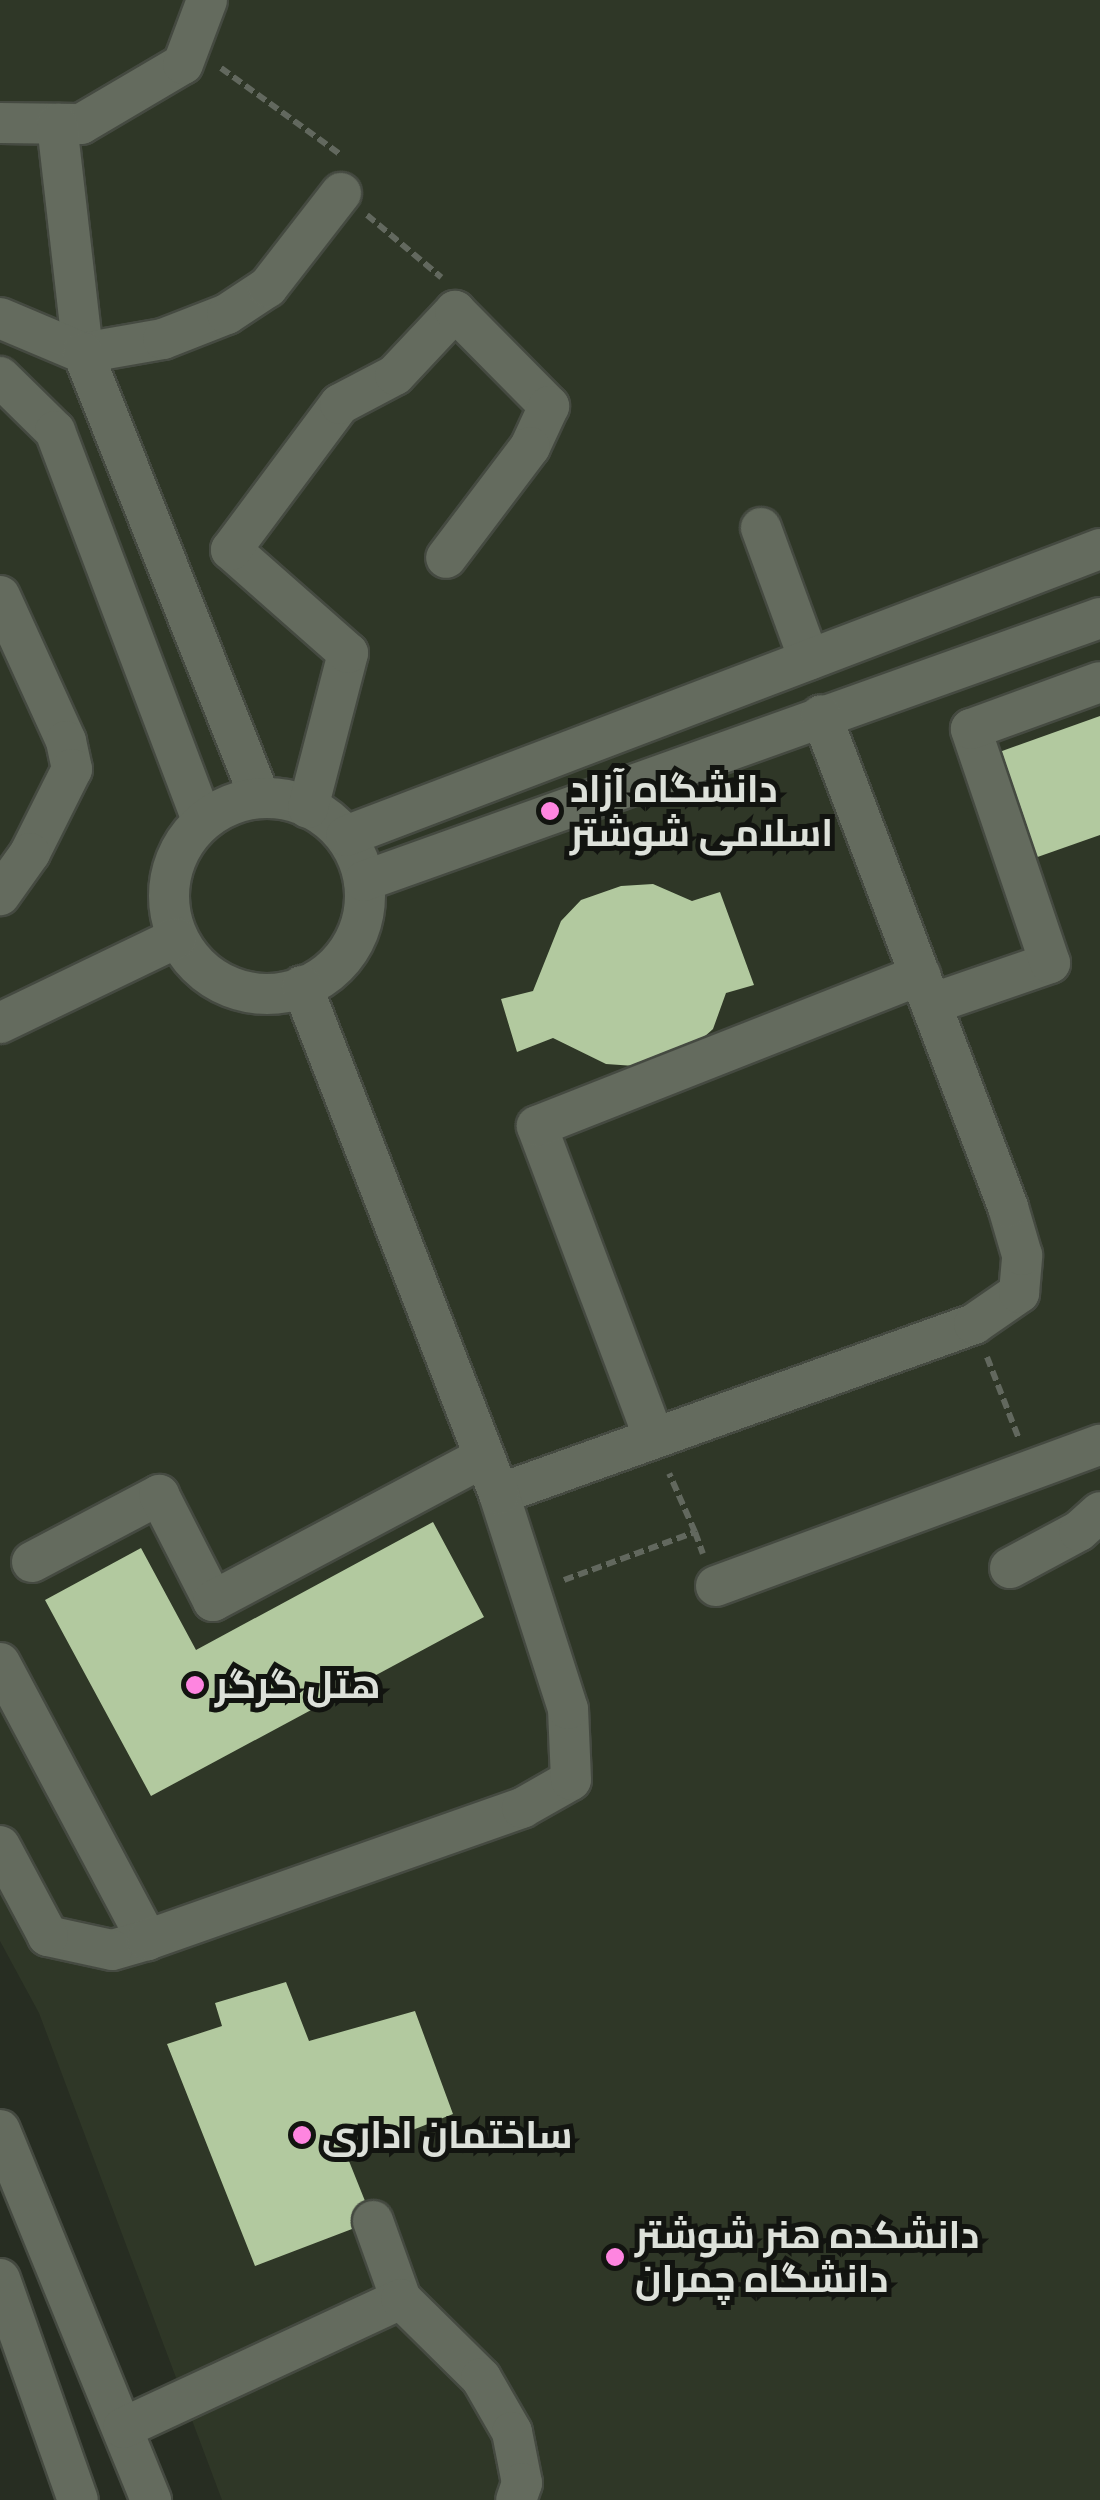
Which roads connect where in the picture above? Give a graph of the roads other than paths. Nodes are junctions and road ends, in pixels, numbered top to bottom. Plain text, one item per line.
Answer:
1 (208, 0) edge
2 (0, 124) edge
3 (57, 124) junction
4 (341, 193) dead end
5 (15, 324) edge
6 (84, 353) junction
7 (0, 376) edge
8 (762, 528) dead end
9 (1100, 549) edge
10 (446, 558) dead end
11 (0, 596) edge
12 (1100, 618) edge
13 (809, 660) junction
14 (1100, 682) edge
15 (822, 715) junction
16 (260, 797) junction
17 (308, 808) junction
18 (202, 821) junction
19 (346, 836) junction
20 (364, 881) junction
21 (0, 895) edge
22 (178, 938) junction
23 (302, 986) junction
24 (926, 990) junction
25 (0, 1023) edge
26 (654, 1438) junction
27 (1100, 1445) edge
28 (484, 1457) junction
29 (499, 1494) junction
30 (1100, 1512) edge
31 (32, 1562) dead end
32 (1010, 1568) dead end
33 (716, 1586) dead end
34 (1, 1668) edge
35 (0, 1846) edge
36 (147, 1940) junction
37 (0, 2130) edge
38 (373, 2221) dead end
39 (0, 2280) edge
40 (401, 2299) junction
41 (124, 2428) junction
42 (78, 2500) edge
43 (152, 2500) edge
44 (516, 2500) edge

1 - 3 street
2 - 3 street
3 - 6 street
4 - 6 street
5 - 6 street
5 - 7 street
6 - 16 street
7 - 18 street
8 - 13 street
9 - 13 street
10 - 17 street
11 - 21 street
12 - 15 street
13 - 19 street
14 - 24 street
15 - 20 street
15 - 24 street
16 - 17 street
16 - 18 street
17 - 19 street
18 - 22 street
19 - 20 street
20 - 23 street
22 - 23 street
22 - 25 street
23 - 28 street
24 - 26 street
24 - 26 street
26 - 29 street
27 - 33 street
28 - 29 street
28 - 31 street
29 - 36 street
30 - 32 street
34 - 36 street
35 - 36 street
37 - 41 street
38 - 40 street
39 - 42 street
40 - 41 street
40 - 44 street
41 - 43 street

